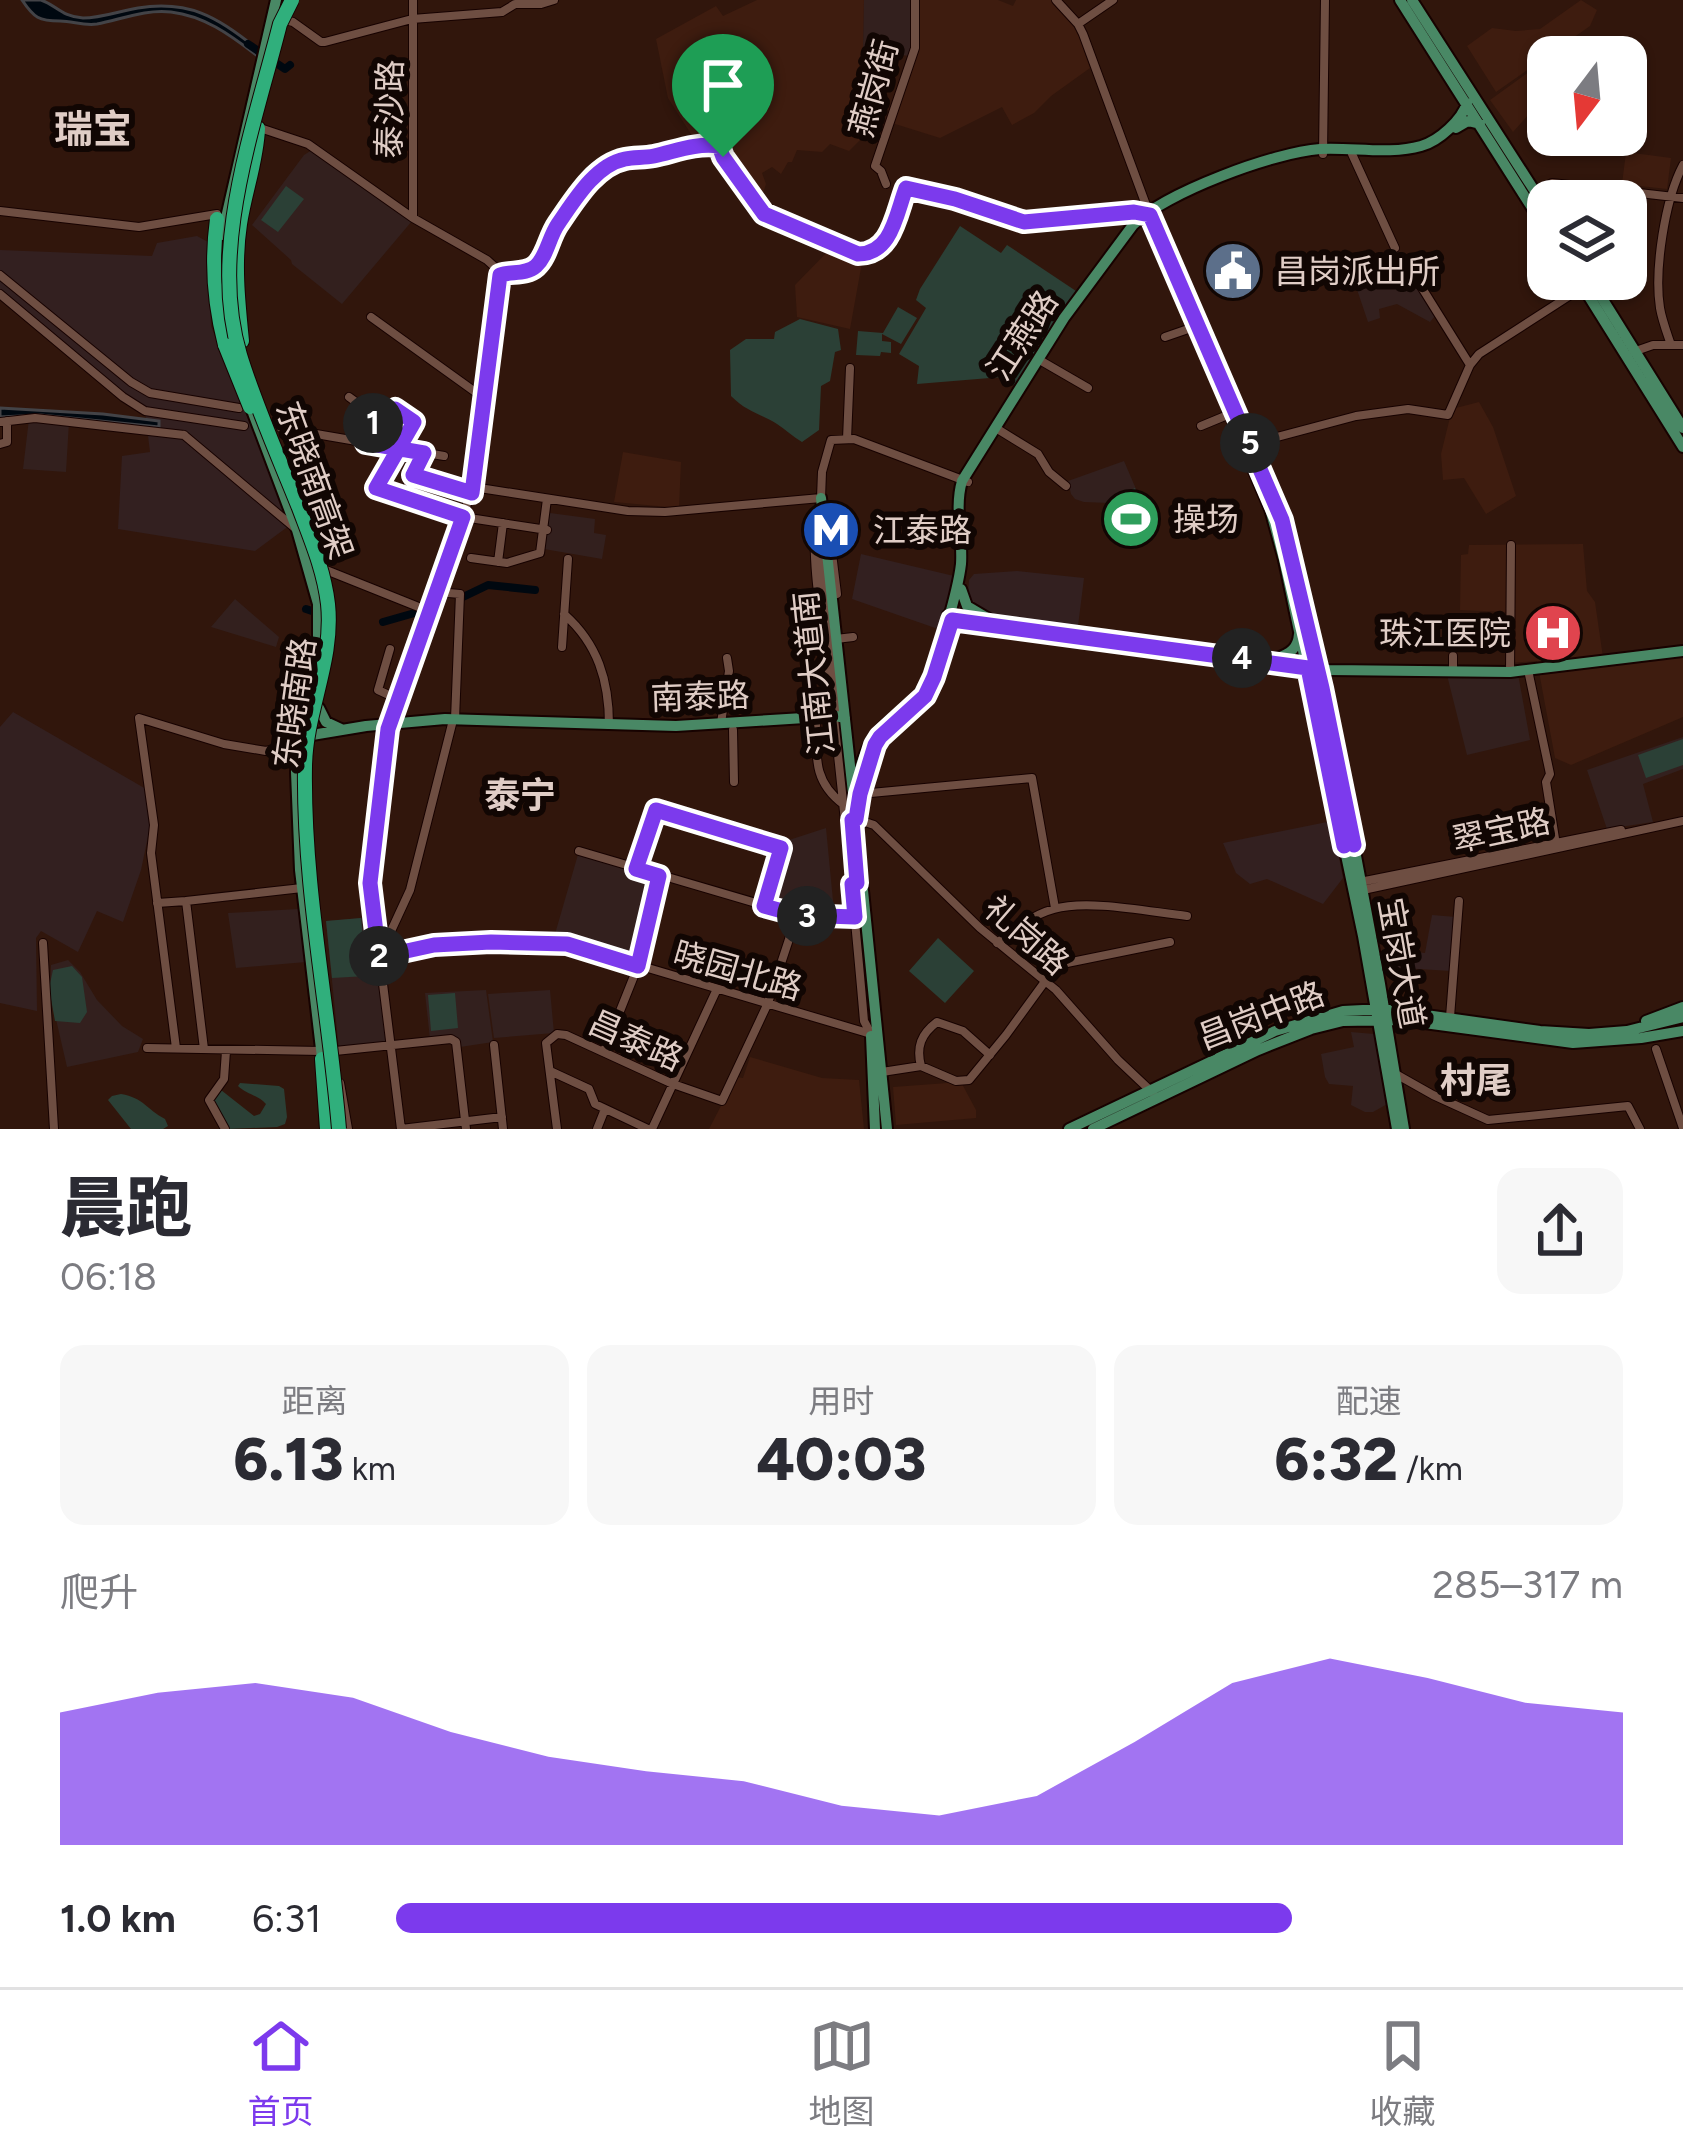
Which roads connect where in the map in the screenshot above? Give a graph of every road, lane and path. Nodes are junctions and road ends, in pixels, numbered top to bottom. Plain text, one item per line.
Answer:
1 (285, 0) edge
2 (413, 0) edge
3 (554, 0) edge
4 (915, 0) edge
5 (1056, 0) edge
6 (1113, 0) edge
7 (1325, 0) edge
8 (1400, 0) edge
9 (1412, 0) edge
10 (516, 2) edge
11 (412, 20) junction
12 (282, 22) junction
13 (1078, 24) junction
14 (1467, 103) junction
15 (1480, 124) junction
16 (258, 128) junction
17 (1323, 152) junction
18 (1352, 154) junction
19 (1683, 165) edge
20 (1527, 180) edge
21 (886, 184) dead end
22 (1647, 194) edge
23 (1669, 196) junction
24 (1683, 198) edge
25 (1527, 199) edge
26 (0, 211) edge
27 (1147, 216) junction
28 (221, 217) junction
29 (412, 218) junction
30 (1131, 237) junction
31 (1158, 239) junction
32 (1395, 248) dead end
33 (1409, 267) dead end
34 (0, 274) edge
35 (500, 275) junction
36 (0, 294) edge
37 (1558, 300) edge
38 (1596, 300) edge
39 (371, 317) dead end
40 (1194, 327) junction
41 (1165, 338) dead end
42 (1671, 345) junction
43 (1683, 345) edge
44 (1631, 353) junction
45 (1043, 362) junction
46 (1470, 365) junction
47 (850, 368) dead end
48 (1088, 388) dead end
49 (349, 397) dead end
50 (485, 399) junction
51 (184, 400) junction
52 (239, 408) dead end
53 (1230, 414) junction
54 (375, 416) junction
55 (183, 418) junction
56 (264, 418) junction
57 (4, 422) edge
58 (1201, 425) dead end
59 (244, 426) dead end
60 (281, 428) dead end
61 (1683, 428) edge
62 (999, 430) junction
63 (184, 435) junction
64 (848, 439) junction
65 (366, 443) junction
66 (0, 444) edge
67 (1251, 445) junction
68 (1683, 447) edge
69 (398, 448) junction
70 (424, 453) junction
71 (444, 456) dead end
72 (413, 475) junction
73 (964, 481) junction
74 (1066, 486) dead end
75 (472, 490) junction
76 (402, 497) junction
77 (818, 498) junction
78 (547, 499) junction
79 (291, 506) junction
80 (463, 517) junction
81 (503, 523) junction
82 (545, 529) junction
83 (297, 530) junction
84 (1511, 545) dead end
85 (824, 553) junction
86 (306, 557) junction
87 (471, 558) dead end
88 (568, 559) dead end
89 (498, 562) junction
90 (325, 570) junction
91 (961, 589) junction
92 (316, 591) junction
93 (437, 592) junction
94 (430, 612) junction
95 (563, 614) junction
96 (951, 616) junction
97 (989, 620) junction
98 (853, 637) dead end
99 (1304, 638) junction
100 (838, 639) junction
101 (562, 647) dead end
102 (390, 649) dead end
103 (1683, 649) edge
104 (832, 655) junction
105 (727, 658) dead end
106 (1276, 658) junction
107 (1312, 666) junction
108 (1345, 670) junction
109 (1510, 670) junction
110 (1528, 670) junction
111 (1317, 689) junction
112 (397, 701) junction
113 (1326, 706) junction
114 (319, 708) junction
115 (838, 719) junction
116 (423, 721) junction
117 (816, 721) junction
118 (390, 722) junction
119 (453, 722) junction
120 (609, 726) junction
121 (727, 727) junction
122 (345, 729) junction
123 (307, 741) junction
124 (856, 763) junction
125 (734, 782) dead end
126 (853, 800) junction
127 (851, 820) junction
128 (1683, 820) edge
129 (1346, 828) junction
130 (1349, 846) junction
131 (1557, 846) junction
132 (579, 851) dead end
133 (636, 869) junction
134 (659, 876) junction
135 (860, 883) junction
136 (1360, 886) junction
137 (302, 888) junction
138 (1459, 901) dead end
139 (186, 902) junction
140 (157, 903) junction
141 (764, 906) junction
142 (1054, 908) junction
143 (797, 915) junction
144 (1187, 916) dead end
145 (855, 917) junction
146 (1170, 942) dead end
147 (997, 943) junction
148 (44, 944) dead end
149 (866, 947) junction
150 (379, 957) junction
151 (638, 966) junction
152 (1044, 980) junction
153 (717, 988) junction
154 (768, 1003) junction
155 (1380, 1014) junction
156 (1450, 1017) junction
157 (1683, 1019) edge
158 (874, 1033) junction
159 (1628, 1035) junction
160 (390, 1044) junction
161 (494, 1045) dead end
162 (147, 1048) dead end
163 (176, 1048) junction
164 (1656, 1048) dead end
165 (204, 1049) junction
166 (226, 1051) junction
167 (604, 1052) junction
168 (326, 1054) junction
169 (990, 1055) junction
170 (921, 1066) junction
171 (550, 1071) junction
172 (882, 1072) junction
173 (1394, 1073) junction
174 (338, 1076) joint
175 (674, 1084) junction
176 (1153, 1094) junction
177 (605, 1109) junction
178 (502, 1117) junction
179 (466, 1125) edge
180 (335, 1127) edge
181 (1683, 1128) edge
182 (54, 1129) edge
183 (225, 1129) edge
184 (401, 1129) edge
185 (503, 1129) edge
186 (557, 1129) edge
187 (597, 1129) edge
188 (650, 1129) edge
189 (875, 1129) edge
190 (887, 1129) edge
191 (1069, 1129) edge
192 (1093, 1129) edge
193 (1401, 1129) edge
194 (1640, 1129) edge

1 - 12 highway, 东晓南高架, bridge
1 - 28 main road, 东晓南路
1 - 79 highway, 东晓南高架, bridge
2 - 11 street, 泰沙路
3 - 10 street
4 - 21 street, 燕岗街
5 - 13 street
6 - 13 street
7 - 17 street
8 - 14 main road
9 - 20 main road
10 - 11 street
11 - 12 street
11 - 29 street, 泰沙路
12 - 16 main road, 东晓南路
12 - 56 highway, 东晓南高架, bridge
13 - 27 street
14 - 15 main road
14 - 17 main road, 江燕路
15 - 18 main road, 江燕路
15 - 25 main road
16 - 29 street, 泰沙路
16 - 56 highway, bridge
16 - 90 main road, 东晓南路
17 - 18 main road, 江燕路
17 - 27 main road, 江燕路
18 - 32 street
19 - 23 street
22 - 23 street
23 - 24 street
23 - 42 street
26 - 28 street
27 - 30 main road, 江燕路
27 - 31 main road
27 - 35 street
27 - 73 main road, 江燕路
28 - 79 highway, bridge
28 - 83 main road, 东晓南路
29 - 35 street, 泰沙路
30 - 31 main road
30 - 45 main road, 江燕路
31 - 40 main road
31 - 67 main road
33 - 46 street
34 - 51 street
35 - 50 street
36 - 55 street
37 - 46 street
38 - 44 main road
39 - 50 street
40 - 41 street
40 - 53 main road
42 - 43 street
42 - 44 street
44 - 61 main road
44 - 68 main road
45 - 48 street
45 - 62 main road, 江燕路
46 - 67 street
47 - 64 street
49 - 54 street
50 - 75 street
51 - 52 street
51 - 55 street
53 - 58 street
53 - 99 main road
54 - 65 street
54 - 69 street
55 - 59 street
55 - 63 street
56 - 180 highway, 东晓南高架, bridge
57 - 63 street
57 - 66 street
60 - 65 street
62 - 73 main road, 江燕路
62 - 74 street
63 - 83 street
64 - 73 street
64 - 77 street
65 - 69 street
67 - 99 main road
69 - 70 street
69 - 76 street
70 - 71 street
70 - 72 street
72 - 75 street
72 - 76 street
73 - 91 main road, 江燕路
73 - 96 main road, 江燕路
75 - 78 street
75 - 80 street
76 - 80 street
77 - 78 street
77 - 85 main road, 江南大道南
78 - 82 street
79 - 180 highway, 东晓南高架, bridge
80 - 81 street
80 - 93 street
81 - 82 street
81 - 89 street
82 - 89 street
83 - 86 main road, 东晓南路
84 - 109 street
85 - 100 main road, 江南大道南
85 - 104 street, 江南大道南
86 - 90 street
86 - 92 main road, 东晓南路
87 - 89 street
88 - 95 street
90 - 92 street
90 - 94 street
90 - 114 main road, 东晓南路
91 - 96 main road, 江燕路
91 - 97 main road
92 - 123 main road, 东晓南路
93 - 94 street
93 - 119 street
94 - 112 street
95 - 101 street
95 - 120 street
96 - 97 main road
96 - 107 main road
96 - 124 main road, 江燕路
96 - 126 main road, 江燕路
97 - 106 main road
98 - 100 street
99 - 106 main road
99 - 107 main road, 宝岗大道
100 - 104 main road, 江南大道南
100 - 124 street
102 - 118 street
103 - 109 main road
103 - 110 main road
104 - 115 main road, 江南大道南
105 - 121 street
106 - 107 main road
107 - 108 main road
107 - 109 main road
107 - 111 main road, 宝岗大道
108 - 109 main road
108 - 113 main road
109 - 110 main road
110 - 131 street
111 - 113 main road, 宝岗大道
111 - 129 main road, 宝岗大道
112 - 116 street
112 - 118 street
113 - 129 main road, 宝岗大道
114 - 122 main road
114 - 123 main road, 东晓南路
115 - 117 main road, 南泰路
115 - 124 main road, 江南大道南
115 - 126 street
115 - 127 main road, 江南大道南
116 - 118 main road, 南泰路
116 - 119 main road, 南泰路
117 - 121 main road, 南泰路
117 - 126 street
118 - 119 main road, 南泰路
118 - 122 main road, 南泰路
118 - 123 main road, 南泰路
118 - 150 street
119 - 120 main road, 南泰路
119 - 150 street
120 - 121 main road, 南泰路
121 - 125 street
122 - 123 main road, 南泰路
123 - 137 main road, 东晓南路
123 - 140 street
123 - 168 main road, 东晓南路
124 - 126 main road, 江燕路
126 - 127 main road, 江燕路
126 - 142 street
127 - 135 main road, 江南大道南
127 - 147 street, 礼岗路
128 - 131 street, 翠宝路
129 - 130 main road, 宝岗大道
130 - 136 main road, 宝岗大道
130 - 155 main road, 宝岗大道
131 - 136 street, 翠宝路
132 - 133 street
133 - 134 street
133 - 141 street
134 - 141 street
134 - 151 street
135 - 145 street
135 - 149 main road, 江南大道南
136 - 155 main road, 宝岗大道
137 - 139 street
137 - 168 main road, 东晓南路
138 - 156 street
139 - 140 street
139 - 165 street
140 - 163 street
141 - 143 street
142 - 144 street
142 - 147 street
143 - 145 street
143 - 154 street
145 - 149 street
146 - 152 street
147 - 152 street, 礼岗路
148 - 182 street
149 - 158 main road, 江南大道南
150 - 151 street, 晓园北路
150 - 160 street
151 - 153 street, 晓园北路
151 - 167 street
152 - 169 street
152 - 176 street, 礼岗路
153 - 154 street, 晓园北路
153 - 175 street
154 - 158 street, 晓园北路
154 - 175 street, 昌泰路
155 - 156 main road, 昌岗中路
155 - 159 main road, 昌岗中路
155 - 173 main road, 宝岗大道
155 - 176 main road, 昌岗中路
155 - 193 main road, 宝岗大道
156 - 159 main road, 昌岗中路
157 - 159 main road
158 - 172 main road, 江南大道南
158 - 189 main road, 江南大道南
160 - 168 street
160 - 179 street
160 - 184 street
161 - 178 street
162 - 163 street
163 - 165 street
164 - 181 street
165 - 166 street
166 - 168 street
166 - 183 street
167 - 171 street, 昌泰路
167 - 175 street, 昌泰路
168 - 174 main road, 东晓南路
168 - 180 highway
169 - 170 street
169 - 170 street
170 - 172 street
171 - 177 street
171 - 186 street, 昌泰路
172 - 190 main road, 江南大道南
173 - 193 main road, 宝岗大道
173 - 194 street
174 - 180 highway
175 - 188 street
176 - 191 main road, 昌岗中路
176 - 192 main road, 昌岗中路
177 - 187 street
177 - 188 street
178 - 179 street
178 - 185 street
179 - 184 street

